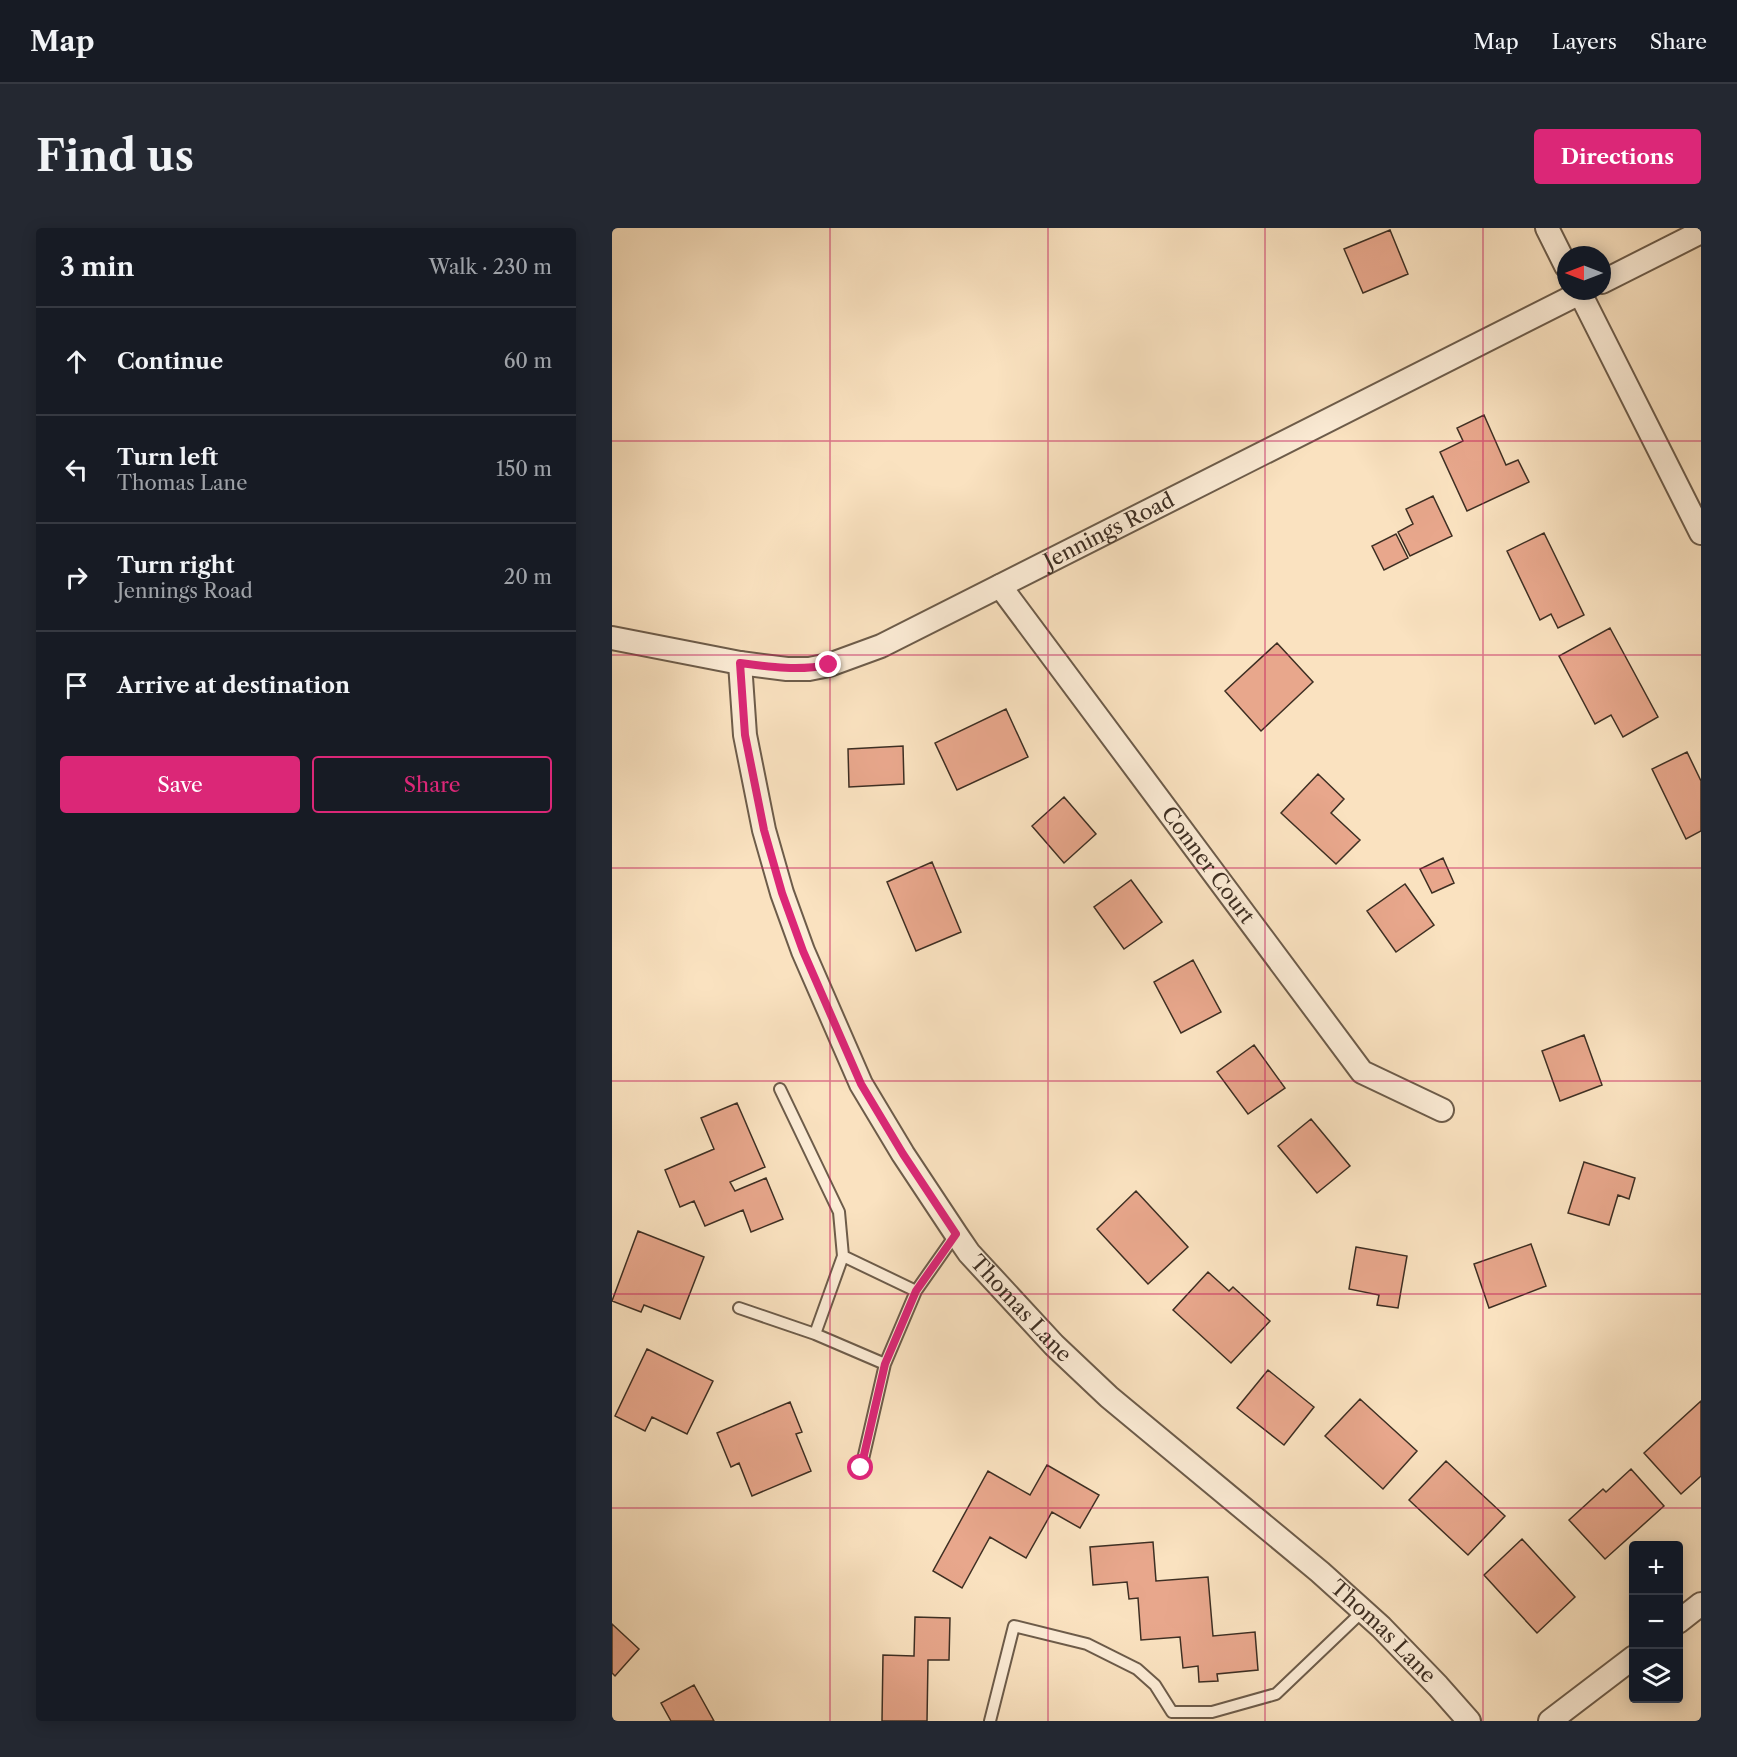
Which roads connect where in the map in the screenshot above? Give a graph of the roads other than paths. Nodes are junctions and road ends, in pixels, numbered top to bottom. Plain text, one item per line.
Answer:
1 (1546, 228) edge
2 (1701, 232) edge
3 (1557, 249) edge
4 (1611, 277) edge
5 (1565, 300) edge
6 (1585, 300) edge
7 (1701, 533) edge
8 (1000, 586) junction
9 (612, 638) edge
10 (740, 663) junction
11 (780, 1089) dead end
12 (1442, 1110) dead end
13 (956, 1234) junction
14 (843, 1256) junction
15 (916, 1291) junction
16 (739, 1308) dead end
17 (815, 1334) junction
18 (885, 1364) junction
19 (861, 1468) dead end
20 (1701, 1604) edge
21 (1363, 1611) junction
22 (1683, 1618) edge
23 (1629, 1661) edge
24 (1171, 1716) edge
25 (990, 1721) edge
26 (1469, 1721) edge
27 (1550, 1721) edge

1 - 3 street
2 - 4 street
5 - 8 street, Jennings Road
6 - 7 street
8 - 10 street, Jennings Road
8 - 12 street, Conner Court
9 - 10 street, Jennings Road
10 - 13 street, Thomas Lane
11 - 14 lane
13 - 15 lane
13 - 21 street, Thomas Lane
14 - 15 lane
14 - 17 lane
15 - 18 lane
16 - 17 lane
17 - 18 lane
18 - 19 lane
20 - 22 street
21 - 24 lane
21 - 26 street, Thomas Lane
23 - 27 street
24 - 25 lane

